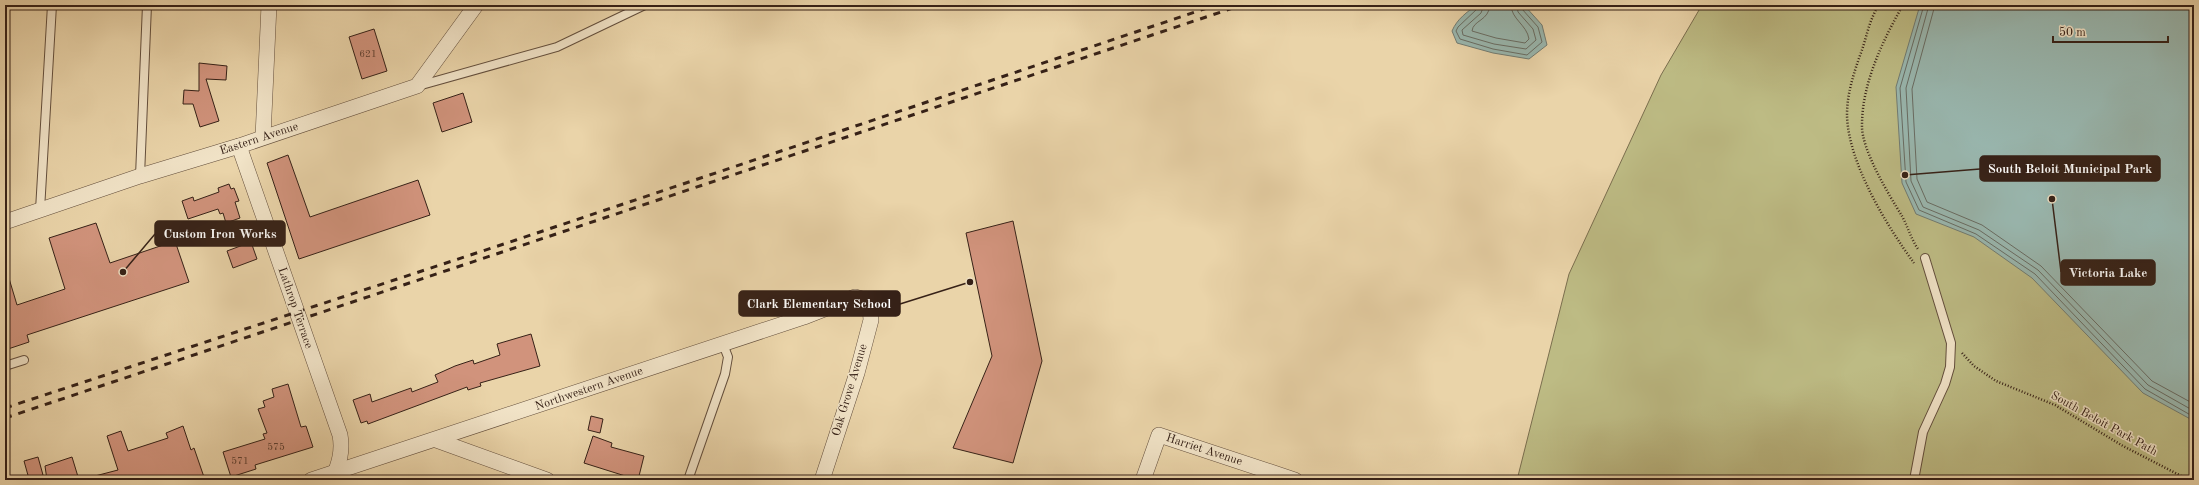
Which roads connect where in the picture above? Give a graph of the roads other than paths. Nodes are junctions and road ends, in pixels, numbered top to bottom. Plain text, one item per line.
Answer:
1 (52, 5) edge
2 (147, 5) edge
3 (269, 5) edge
4 (476, 5) edge
5 (645, 5) edge
6 (417, 86) junction
7 (263, 137) junction
8 (239, 146) junction
9 (140, 176) junction
10 (40, 210) junction
11 (5, 222) edge
12 (1925, 258) road end
13 (865, 300) joint
14 (723, 344) junction
15 (24, 360) dead end
16 (5, 366) edge
17 (436, 440) junction
18 (334, 476) edge
19 (311, 480) edge
20 (547, 480) edge
21 (688, 480) edge
22 (822, 480) edge
23 (1143, 480) edge
24 (1294, 480) edge
25 (1914, 480) edge

1 - 10 lane
2 - 9 lane
3 - 7 street
4 - 6 street
5 - 6 lane
6 - 7 street, Eastern Avenue
7 - 8 street, Eastern Avenue
8 - 9 street, Eastern Avenue
8 - 18 street, Lathrop Terrace
9 - 10 street, Eastern Avenue
10 - 11 street, Eastern Avenue
12 - 25 lane
13 - 14 street, Northwestern Avenue
13 - 22 street, Oak Grove Avenue
14 - 17 street, Northwestern Avenue
14 - 21 lane
15 - 16 lane
17 - 18 street, Northwestern Avenue
17 - 20 street
18 - 19 street, Northwestern Avenue
23 - 24 street, Harriet Avenue

